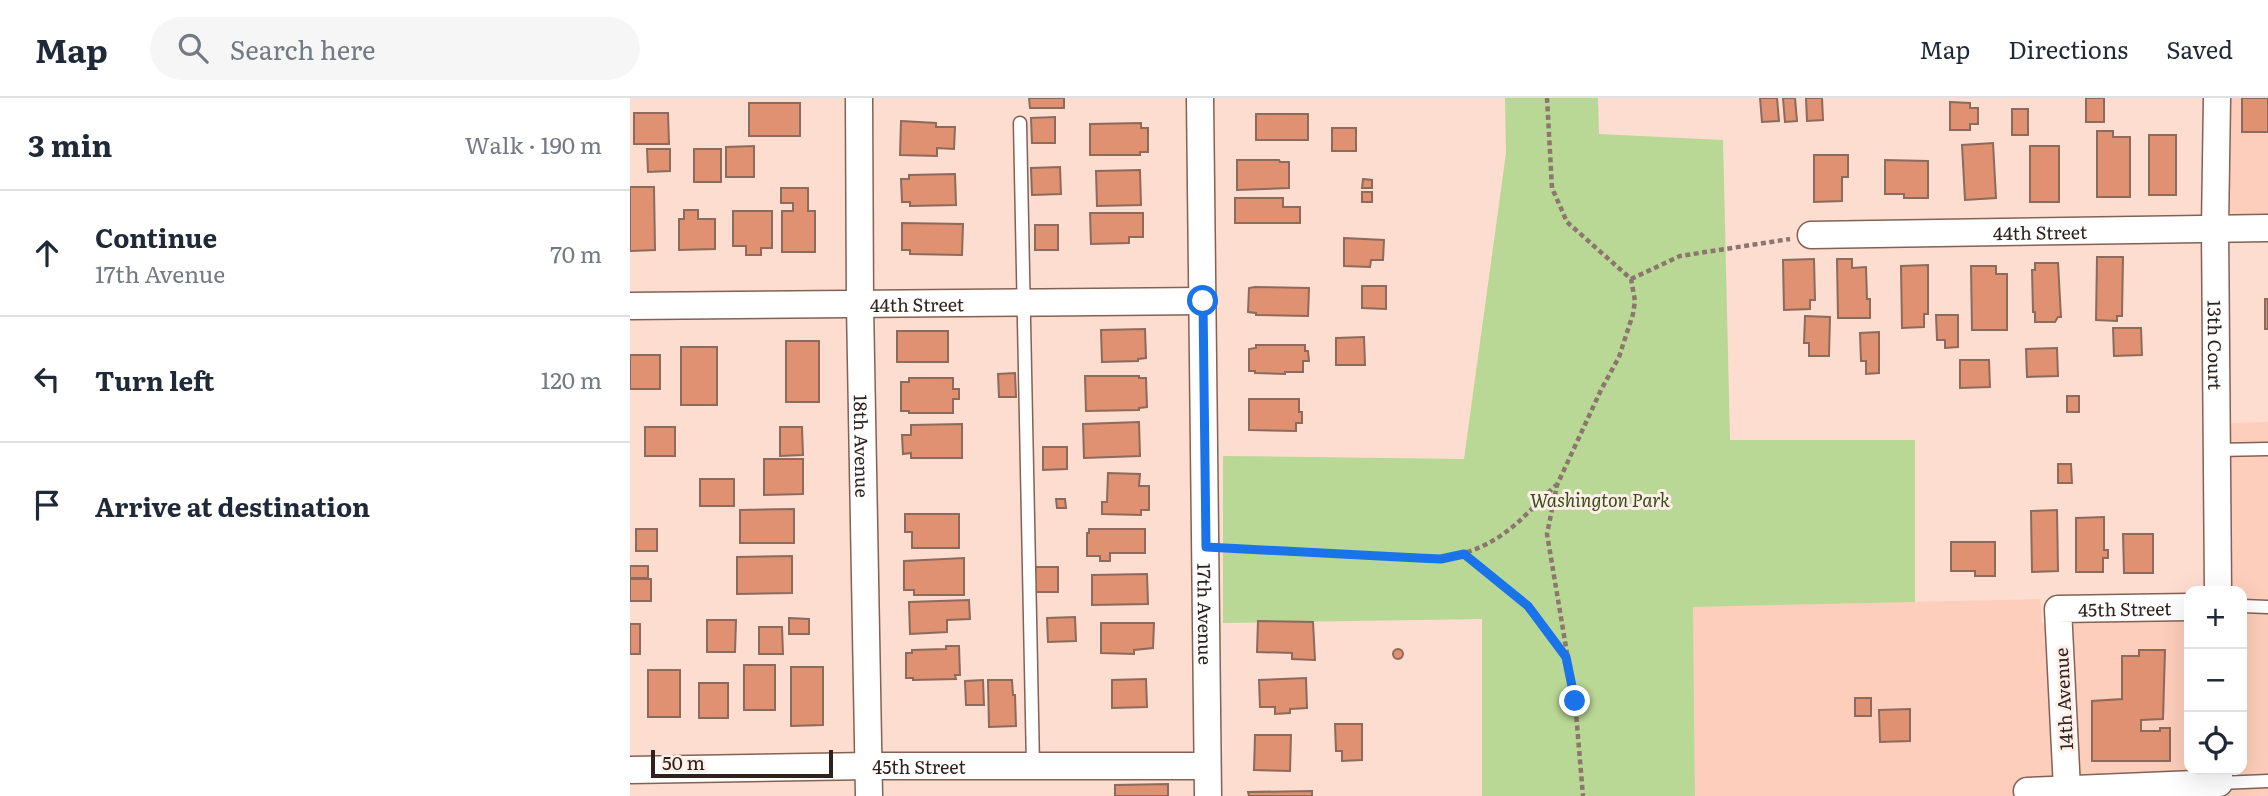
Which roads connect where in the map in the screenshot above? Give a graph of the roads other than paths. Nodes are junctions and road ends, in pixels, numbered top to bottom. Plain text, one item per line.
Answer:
1 (859, 98) edge
2 (1200, 98) edge
3 (2217, 98) edge
4 (1020, 123) dead end
5 (2215, 228) junction
6 (2268, 228) edge
7 (1811, 235) road end
8 (1203, 301) junction
9 (1024, 303) junction
10 (860, 305) junction
11 (630, 306) edge
12 (2268, 449) edge
13 (2217, 450) junction
14 (2218, 586) edge
15 (2247, 606) edge
16 (2184, 607) edge
17 (2268, 607) edge
18 (2058, 609) joint
19 (869, 765) junction
20 (1033, 766) junction
21 (1207, 766) junction
22 (630, 770) edge
23 (2219, 777) edge
24 (2268, 781) edge
25 (2067, 789) junction
26 (2027, 791) dead end
27 (869, 796) edge
28 (1208, 796) edge

1 - 10 street, 18th Avenue
2 - 8 street, 17th Avenue
3 - 5 street, 13th Court
4 - 9 lane
5 - 6 street, 44th Street
5 - 7 street, 44th Street
5 - 13 street, 13th Court
8 - 9 street, 44th Street
8 - 21 street, 17th Avenue
9 - 10 street, 44th Street
9 - 20 lane
10 - 11 street, 44th Street
10 - 19 street, 18th Avenue
12 - 13 lane
13 - 14 street, 13th Court
15 - 17 lane
16 - 18 street, 45th Street
18 - 25 street, 14th Avenue
19 - 20 street, 45th Street
19 - 22 street, 45th Street
19 - 27 street, 18th Avenue
20 - 21 street, 45th Street
21 - 28 street, 17th Avenue
23 - 24 lane
23 - 25 street
25 - 26 street

